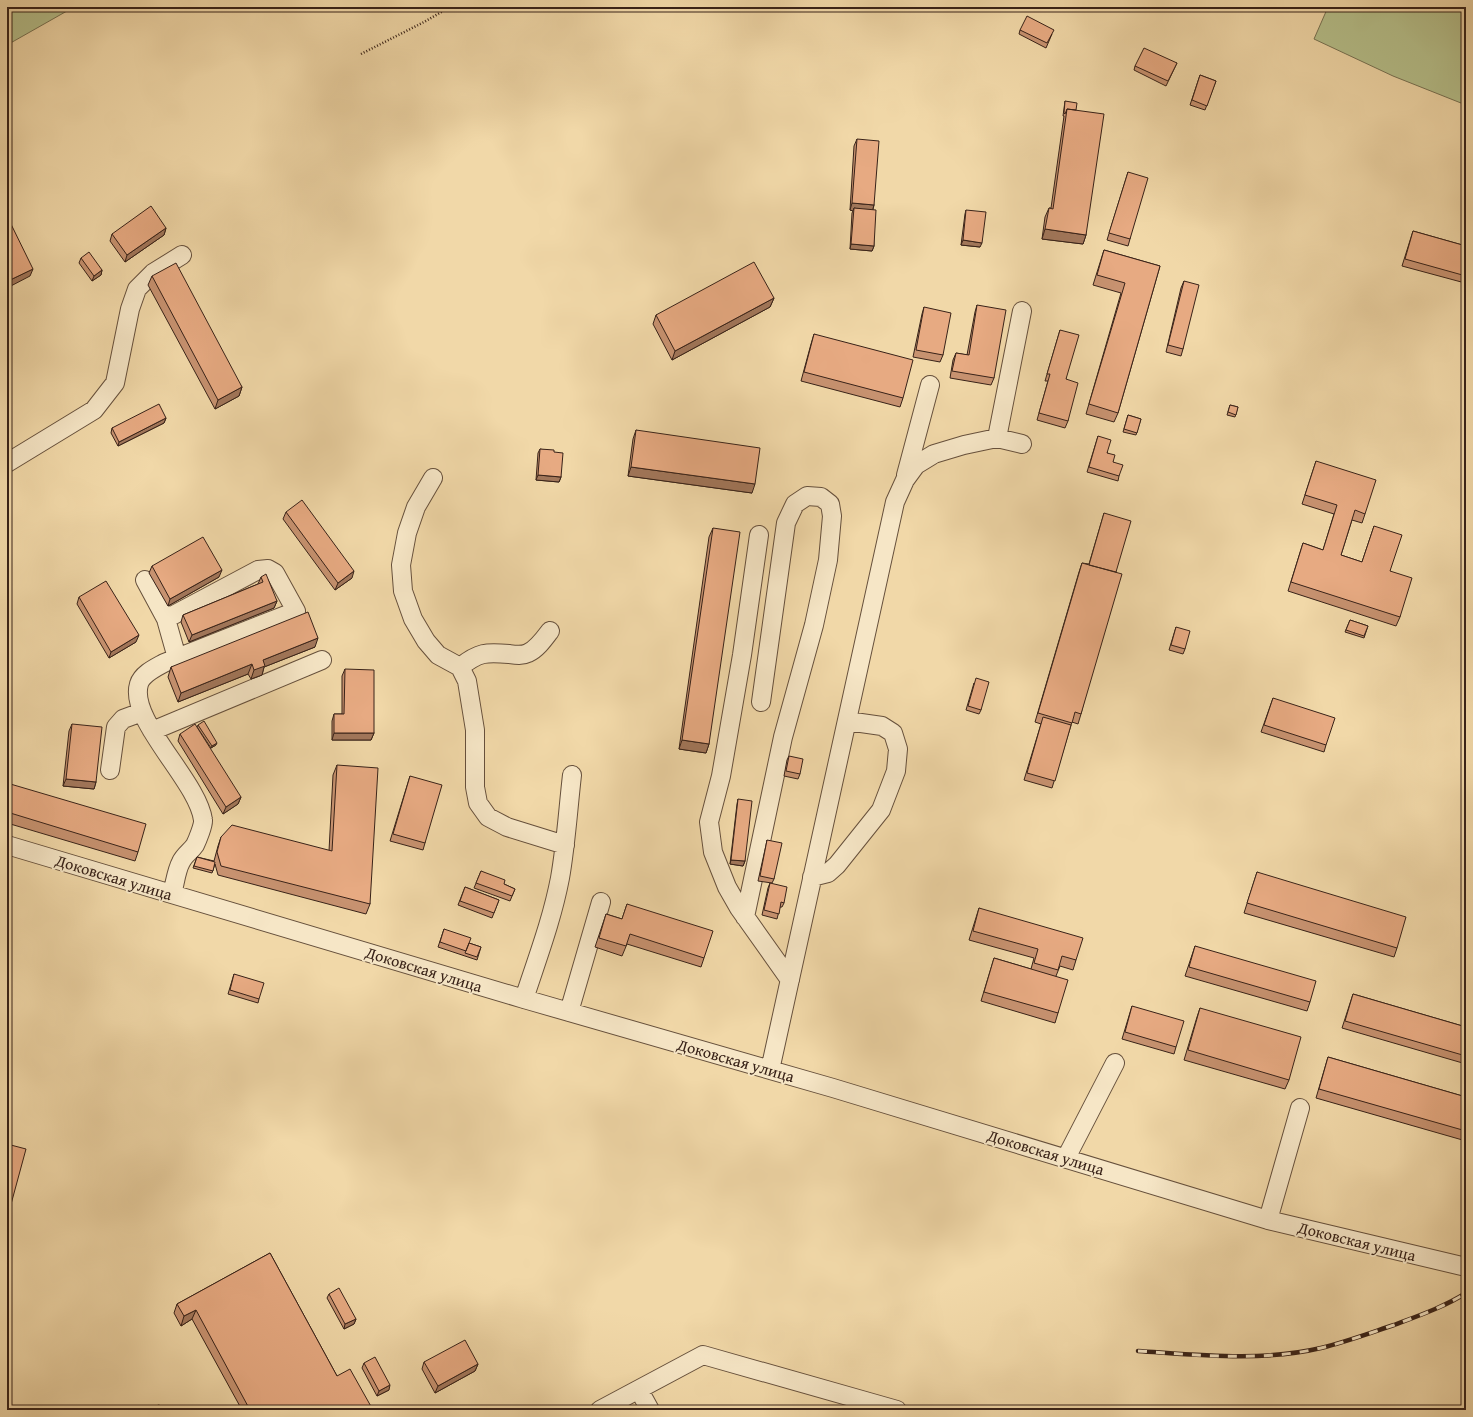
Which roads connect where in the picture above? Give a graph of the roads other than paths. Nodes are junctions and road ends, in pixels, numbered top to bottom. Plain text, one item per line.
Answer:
1 (182, 255) dead end
2 (1022, 311) dead end
3 (930, 385) dead end
4 (997, 438) junction
5 (1022, 444) dead end
6 (7, 463) edge
7 (433, 478) dead end
8 (905, 480) junction
9 (759, 535) dead end
10 (145, 580) dead end
11 (166, 619) junction
12 (550, 631) dead end
13 (177, 658) junction
14 (322, 660) dead end
15 (460, 667) junction
16 (760, 702) dead end
17 (142, 712) junction
18 (847, 721) junction
19 (152, 731) junction
20 (110, 770) dead end
21 (572, 775) dead end
22 (7, 845) edge
23 (565, 845) junction
24 (812, 877) junction
25 (172, 894) junction
26 (601, 902) dead end
27 (745, 917) junction
28 (790, 980) junction
29 (524, 999) junction
30 (569, 1012) junction
31 (1115, 1063) dead end
32 (770, 1070) junction
33 (1300, 1108) dead end
34 (1066, 1158) junction
35 (1268, 1220) junction
36 (1466, 1268) edge
37 (639, 1390) junction
38 (600, 1410) edge
39 (650, 1410) edge
40 (897, 1410) edge

1 - 6 street
2 - 4 street
3 - 8 street
4 - 5 street
4 - 8 street
7 - 15 street
8 - 18 street
9 - 27 street
10 - 11 street
11 - 13 street
11 - 13 street
12 - 15 street
13 - 17 street
14 - 19 street
15 - 23 street
16 - 27 street
17 - 19 street
17 - 20 street
18 - 24 street
18 - 24 street
19 - 25 street
21 - 23 street
22 - 25 street, Доковская улица
23 - 29 street
24 - 28 street
25 - 29 street, Доковская улица
26 - 30 street
27 - 28 street
28 - 32 street
29 - 30 street, Доковская улица
30 - 32 street, Доковская улица
31 - 34 street
32 - 34 street, Доковская улица
33 - 35 street
34 - 35 street, Доковская улица
35 - 36 street, Доковская улица
37 - 38 street
37 - 39 street
37 - 40 street

